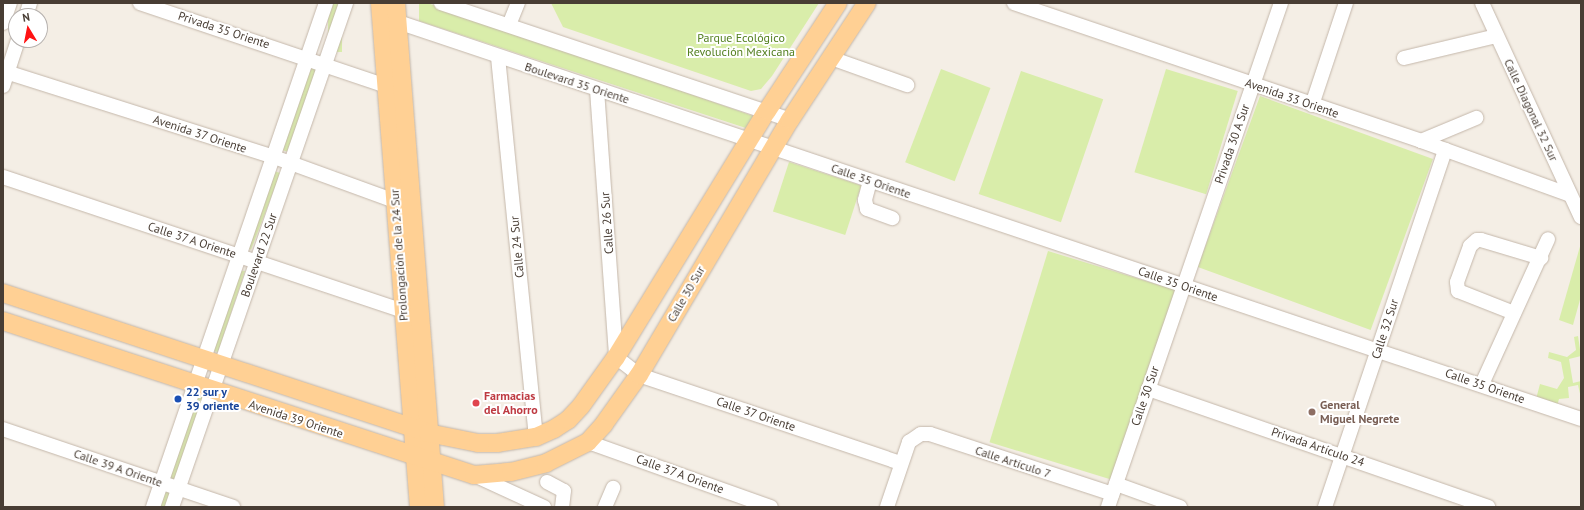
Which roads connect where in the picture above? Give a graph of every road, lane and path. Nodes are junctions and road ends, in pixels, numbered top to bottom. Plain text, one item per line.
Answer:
1 (10, 3) edge
2 (140, 3) edge
3 (326, 3) edge
4 (346, 3) edge
5 (396, 3) edge
6 (442, 3) edge
7 (518, 3) edge
8 (838, 3) edge
9 (867, 3) edge
10 (1014, 3) edge
11 (1281, 3) edge
12 (1346, 3) edge
13 (1482, 3) edge
14 (1045, 8) edge
15 (386, 14) edge
16 (3, 23) edge
17 (509, 25) junction
18 (1496, 36) junction
19 (15, 48) edge
20 (498, 57) junction
21 (308, 58) junction
22 (831, 58) junction
23 (1404, 58) dead end
24 (324, 64) junction
25 (5, 72) edge
26 (907, 85) dead end
27 (1253, 85) junction
28 (3, 86) edge
29 (394, 89) junction
30 (597, 90) junction
31 (1312, 105) junction
32 (767, 111) junction
33 (1476, 118) dead end
34 (790, 120) junction
35 (751, 138) junction
36 (1421, 141) junction
37 (775, 148) junction
38 (1444, 150) junction
39 (274, 158) junction
40 (291, 163) junction
41 (3, 177) edge
42 (870, 181) junction
43 (1570, 195) junction
44 (395, 201) junction
45 (1581, 217) edge
46 (892, 218) dead end
47 (1548, 239) dead end
48 (240, 256) junction
49 (1541, 258) junction
50 (258, 262) junction
51 (1183, 286) junction
52 (3, 293) edge
53 (403, 312) junction
54 (1514, 313) junction
55 (3, 321) edge
56 (1378, 351) junction
57 (616, 357) junction
58 (203, 359) junction
59 (220, 365) junction
60 (639, 374) junction
61 (1482, 384) junction
62 (194, 385) junction
63 (1148, 389) junction
64 (210, 391) junction
65 (1581, 419) edge
66 (3, 429) edge
67 (420, 431) junction
68 (536, 436) junction
69 (588, 442) junction
70 (1343, 455) junction
71 (423, 459) junction
72 (901, 463) junction
73 (474, 475) junction
74 (547, 482) dead end
75 (161, 483) junction
76 (613, 488) dead end
77 (178, 489) junction
78 (1112, 495) edge
79 (153, 507) edge
80 (172, 507) edge
81 (233, 507) edge
82 (419, 507) edge
83 (435, 507) edge
84 (544, 507) edge
85 (562, 507) edge
86 (605, 507) edge
87 (771, 507) edge
88 (887, 507) edge
89 (1180, 507) edge
90 (1325, 507) edge
91 (1488, 507) edge

1 - 16 street
2 - 21 street, Privada 35 Oriente
3 - 21 street, Boulevard 22 Sur
4 - 24 street, Boulevard 22 Sur
5 - 15 main road, Prolongación de la 24 Sur
6 - 17 street
7 - 17 street
8 - 32 main road
9 - 22 main road, Calle 30 Sur
10 - 14 street, Avenida 33 Oriente
11 - 27 street, Privada 30 A Sur
12 - 31 street
13 - 18 street, Calle Diagonal 32 Sur
14 - 27 street, Avenida 33 Oriente
15 - 20 street, Boulevard 35 Oriente
15 - 29 main road, Prolongación de la 24 Sur
17 - 32 street
18 - 23 street
18 - 43 street, Calle Diagonal 32 Sur
19 - 25 street
20 - 30 street, Boulevard 35 Oriente
20 - 68 street, Calle 24 Sur
21 - 24 street, Privada 35 Oriente
21 - 39 street, Boulevard 22 Sur
22 - 26 street
22 - 34 main road, Calle 30 Sur
24 - 29 street, Privada 35 Oriente
24 - 40 street, Boulevard 22 Sur
25 - 28 street
25 - 39 street, Avenida 37 Oriente
27 - 31 street, Avenida 33 Oriente
27 - 51 street, Privada 30 A Sur
29 - 44 main road, Prolongación de la 24 Sur
29 - 67 main road, Prolongación de la 24 Sur
30 - 35 street, Boulevard 35 Oriente
30 - 57 street, Calle 26 Sur
31 - 36 street, Avenida 33 Oriente
32 - 34 street
32 - 35 main road
33 - 36 street
34 - 37 main road, Calle 30 Sur
35 - 37 street, Boulevard 35 Oriente
35 - 57 main road
36 - 38 street, Avenida 33 Oriente
37 - 42 street, Calle 35 Oriente
37 - 60 main road, Calle 30 Sur
38 - 43 street, Avenida 33 Oriente
38 - 56 street, Calle 32 Sur
39 - 40 street, Avenida 37 Oriente
39 - 48 street, Boulevard 22 Sur
40 - 44 street, Avenida 37 Oriente
40 - 50 street, Boulevard 22 Sur
41 - 48 street, Calle 37 A Oriente
42 - 46 street
42 - 51 street, Calle 35 Oriente
43 - 45 street, Calle Diagonal 32 Sur
44 - 53 main road, Prolongación de la 24 Sur
47 - 49 street
48 - 50 street, Calle 37 A Oriente
48 - 58 street, Boulevard 22 Sur
49 - 54 street
49 - 54 street
50 - 53 street, Calle 37 A Oriente
50 - 59 street, Boulevard 22 Sur
51 - 56 street, Calle 35 Oriente
51 - 63 street, Calle 30 Sur
52 - 58 main road
53 - 67 main road, Prolongación de la 24 Sur
54 - 61 street
55 - 62 main road, Avenida 39 Oriente
56 - 61 street, Calle 35 Oriente
56 - 70 street, Calle 32 Sur
57 - 60 street, Calle 37 Oriente
57 - 68 main road
58 - 59 main road
58 - 62 street, Boulevard 22 Sur
59 - 64 street, Boulevard 22 Sur
59 - 67 main road
60 - 69 main road, Calle 30 Sur
60 - 72 street, Calle 37 Oriente
61 - 65 street, Calle 35 Oriente
62 - 64 main road, Avenida 39 Oriente
62 - 75 street, Boulevard 22 Sur
63 - 70 street, Privada Artículo 24
63 - 78 street, Calle 30 Sur
64 - 71 main road, Avenida 39 Oriente
64 - 77 street, Boulevard 22 Sur
66 - 75 street, Calle 39 A Oriente
67 - 68 main road
67 - 71 main road, Prolongación de la 24 Sur
69 - 73 main road, Calle 30 Sur
69 - 87 street, Calle 37 A Oriente
70 - 90 street, Calle 32 Sur
70 - 91 street, Privada Artículo 24
71 - 73 main road, Calle 30 Sur
71 - 82 main road, Prolongación de la 24 Sur
71 - 83 main road, Prolongación de la 24 Sur
72 - 78 street, Calle Artículo 7
72 - 88 street
73 - 84 street
74 - 85 street
75 - 77 street, Calle 39 A Oriente
75 - 79 street, Boulevard 22 Sur
76 - 86 street
77 - 80 street, Boulevard 22 Sur
77 - 81 street, Calle 39 A Oriente
78 - 89 street, Calle Artículo 7

